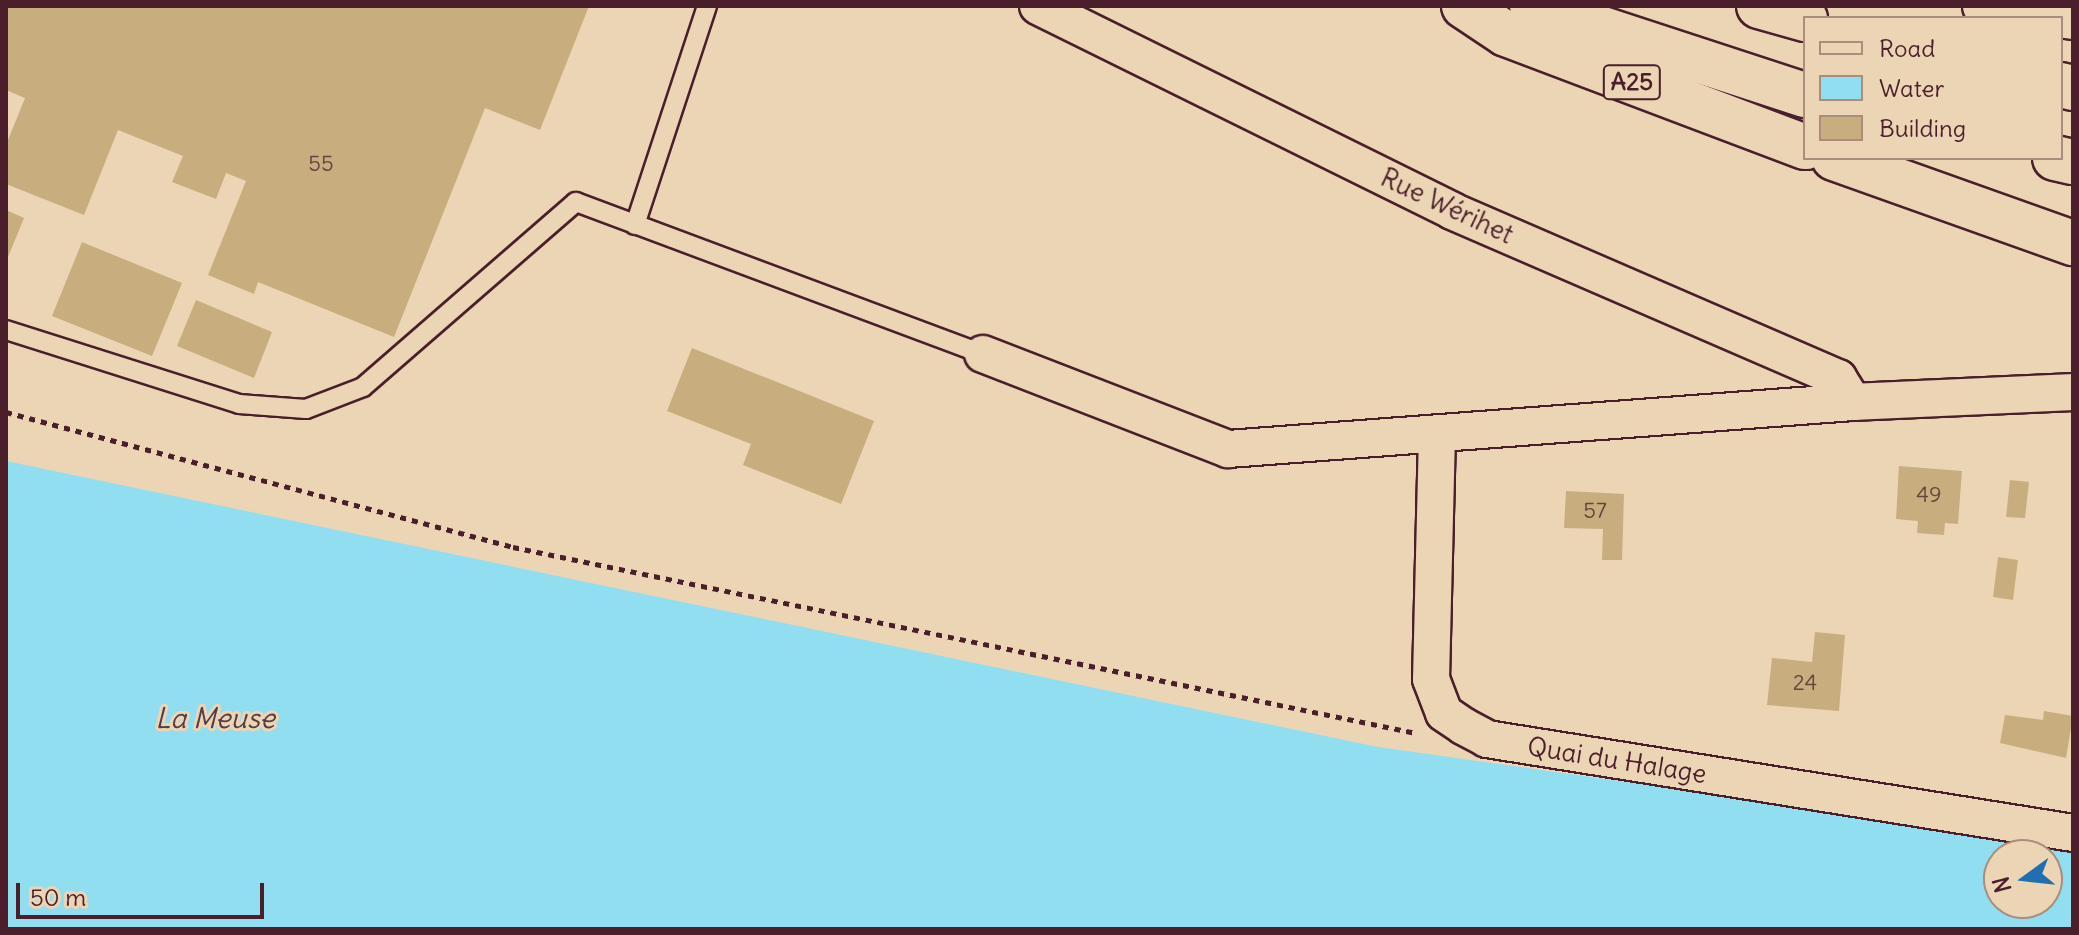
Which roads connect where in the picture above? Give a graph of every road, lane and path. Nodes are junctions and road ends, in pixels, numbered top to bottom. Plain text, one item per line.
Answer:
1 (707, 6) edge
2 (1038, 6) edge
3 (1464, 6) edge
4 (1532, 6) edge
5 (1759, 6) edge
6 (1985, 6) edge
7 (2073, 17) edge
8 (1803, 18) edge
9 (1803, 94) edge
10 (1803, 146) edge
11 (1840, 160) edge
12 (635, 225) junction
13 (2073, 243) edge
14 (6, 330) edge
15 (983, 354) joint
16 (2073, 392) edge
17 (1853, 402) junction
18 (6, 412) edge
19 (1437, 434) junction
20 (1463, 726) junction
21 (2073, 833) edge

1 - 12 lane
2 - 17 street, Rue Wérihet
3 - 10 highway, A25
4 - 9 highway, A25
5 - 8 highway
6 - 7 highway
11 - 13 highway
12 - 14 lane
12 - 15 lane
15 - 19 street
16 - 17 street
17 - 19 street
18 - 20 path
19 - 20 street, Quai du Halage
20 - 21 street, Quai du Halage

